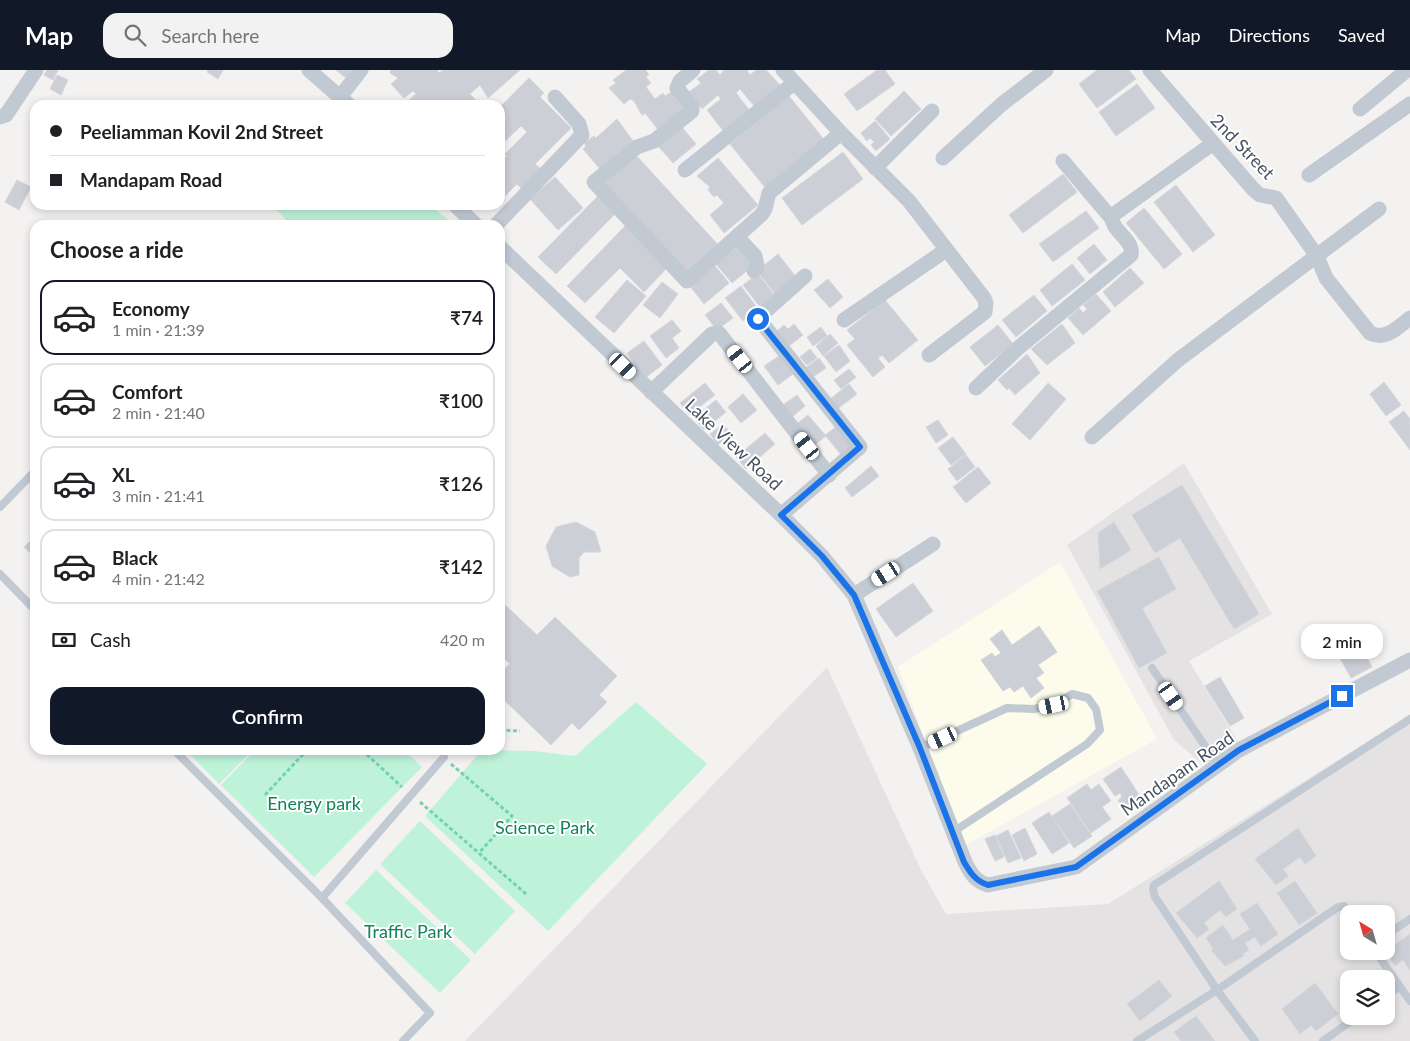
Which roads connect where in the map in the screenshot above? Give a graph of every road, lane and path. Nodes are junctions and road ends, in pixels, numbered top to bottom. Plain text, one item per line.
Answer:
1 (36, 70) edge
2 (309, 70) edge
3 (361, 70) edge
4 (693, 70) edge
5 (1046, 70) edge
6 (1150, 70) edge
7 (1407, 70) edge
8 (791, 75) edge
9 (555, 98) dead end
10 (343, 100) edge
11 (345, 100) edge
12 (1410, 104) edge
13 (1360, 108) dead end
14 (932, 111) dead end
15 (0, 117) edge
16 (841, 133) junction
17 (1212, 144) junction
18 (943, 158) dead end
19 (1063, 161) dead end
20 (875, 168) junction
21 (685, 170) dead end
22 (1309, 175) dead end
23 (1379, 209) dead end
24 (460, 210) edge
25 (1112, 219) junction
26 (471, 220) edge
27 (501, 220) edge
28 (737, 237) junction
29 (946, 250) junction
30 (505, 252) edge
31 (1318, 256) junction
32 (754, 271) dead end
33 (805, 276) dead end
34 (1410, 318) edge
35 (844, 320) dead end
36 (929, 355) dead end
37 (976, 388) dead end
38 (651, 392) junction
39 (1092, 437) dead end
40 (829, 475) junction
41 (30, 476) edge
42 (0, 507) edge
43 (781, 515) junction
44 (933, 544) dead end
45 (0, 574) edge
46 (854, 595) junction
47 (30, 605) edge
48 (1410, 660) edge
49 (1152, 668) dead end
50 (1410, 719) edge
51 (505, 730) edge
52 (520, 731) dead end
53 (920, 748) junction
54 (179, 755) edge
55 (302, 755) edge
56 (367, 755) edge
57 (444, 757) joint
58 (1218, 765) junction
59 (265, 795) dead end
60 (411, 795) junction
61 (952, 832) junction
62 (479, 853) junction
63 (988, 885) joint
64 (526, 894) dead end
65 (322, 898) junction
66 (1340, 905) edge
67 (1410, 919) edge
68 (1395, 928) edge
69 (1380, 960) edge
70 (1399, 987) junction
71 (1217, 990) junction
72 (1395, 990) edge
73 (1410, 1002) edge
74 (1345, 1025) edge
75 (403, 1041) edge
76 (1137, 1041) edge
77 (1255, 1041) edge
78 (1323, 1041) edge

1 - 15 street
2 - 10 street
3 - 11 street
4 - 28 street
5 - 18 street
6 - 17 street, 2nd Street
7 - 13 street
8 - 16 street
8 - 21 street
9 - 27 street
12 - 22 street
14 - 20 street
16 - 20 street
16 - 28 street
17 - 25 street
17 - 31 street, 2nd Street
19 - 25 street
20 - 29 street
23 - 31 street
24 - 26 street
25 - 37 street
28 - 32 street
29 - 35 street
29 - 36 street
30 - 38 street, Lake View Road
31 - 34 street, 2nd Street
31 - 39 street
33 - 40 street
38 - 40 street
38 - 43 street, Lake View Road
40 - 43 street
41 - 42 lane
43 - 46 street, Lake View Road
44 - 46 street
45 - 47 lane
46 - 53 street, Lake View Road
48 - 58 street, Mandapam Road
49 - 58 lane
50 - 71 lane
51 - 52 path
53 - 61 street, Lake View Road
53 - 61 lane
54 - 65 lane
55 - 59 path
56 - 60 path
57 - 60 lane
57 - 62 path
58 - 63 street, Mandapam Road
60 - 62 path
60 - 65 lane
61 - 63 street, Lake View Road
62 - 64 path
65 - 75 lane
66 - 71 lane
67 - 68 lane
69 - 70 lane
70 - 72 lane
70 - 73 lane
71 - 76 lane
71 - 77 lane
74 - 78 lane

